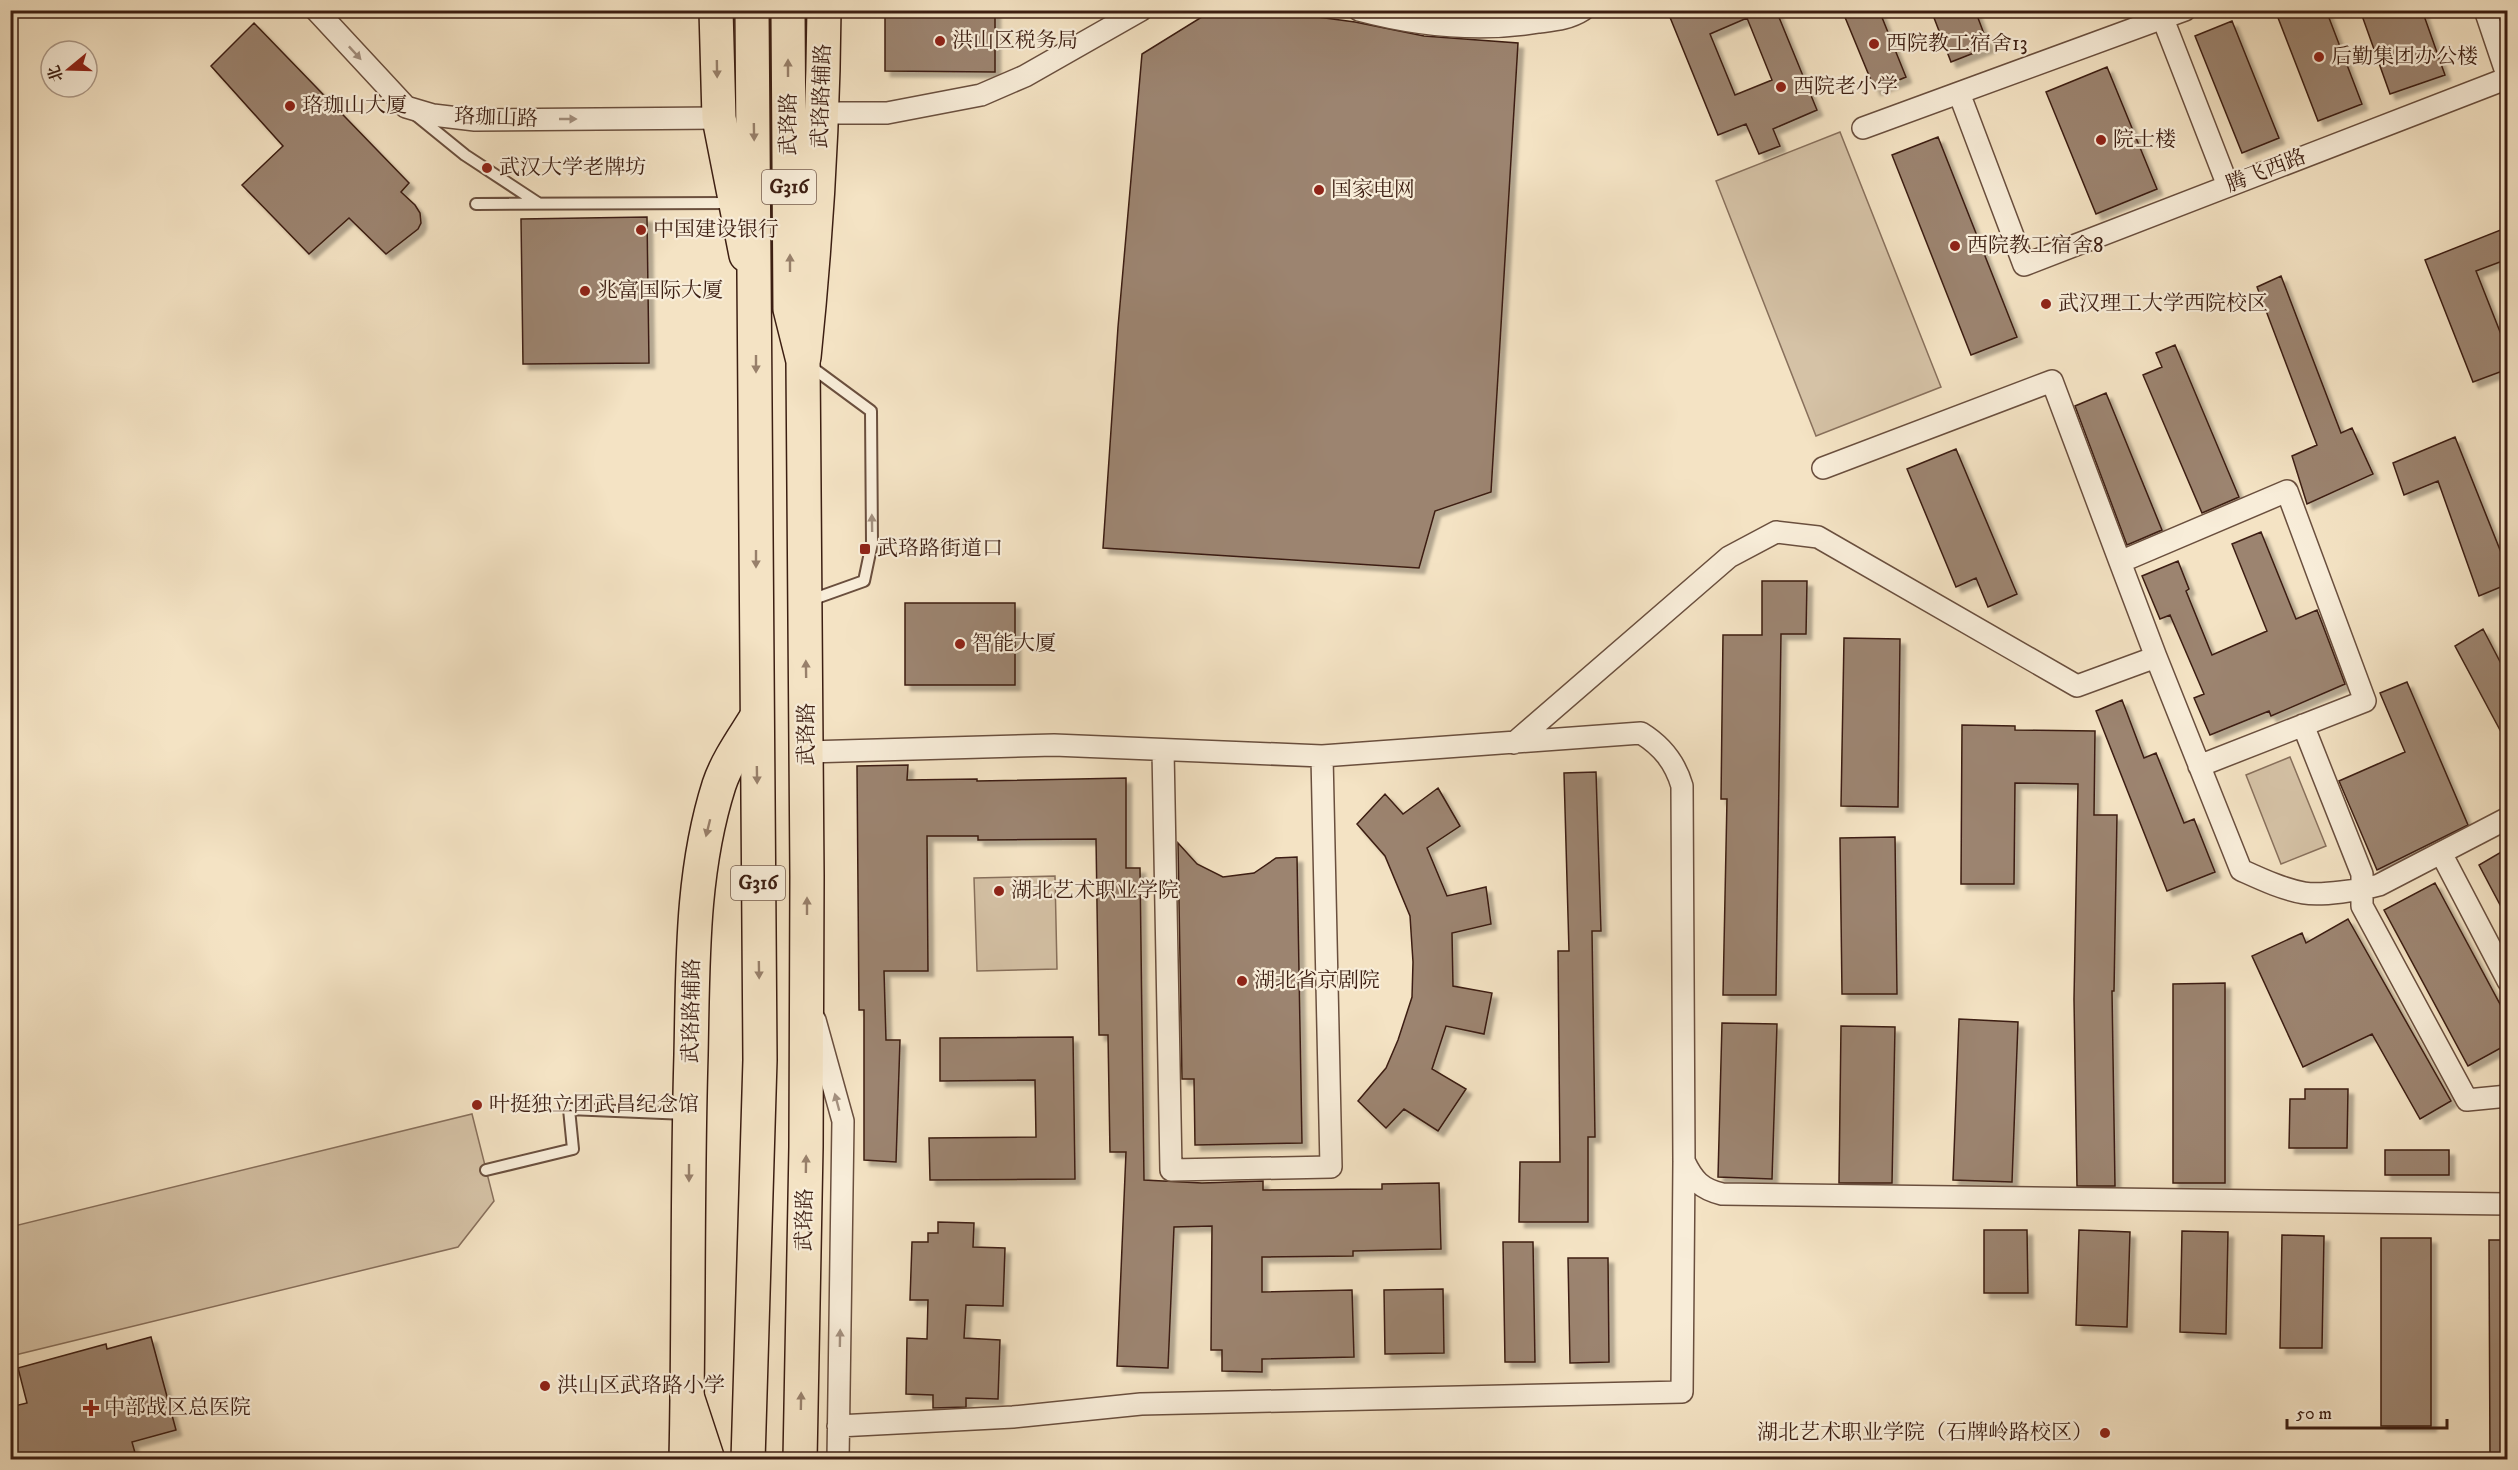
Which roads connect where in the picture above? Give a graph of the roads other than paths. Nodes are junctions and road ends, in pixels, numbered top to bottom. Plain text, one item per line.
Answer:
1 (316, 10) edge
2 (716, 10) edge
3 (752, 10) edge
4 (788, 10) edge
5 (824, 10) edge
6 (1141, 10) edge
7 (1359, 10) edge
8 (1583, 10) edge
9 (2185, 10) edge
10 (2485, 10) edge
11 (2163, 19) junction
12 (2508, 78) edge
13 (1959, 93) junction
14 (406, 107) junction
15 (823, 113) junction
16 (719, 118) junction
17 (1863, 128) dead end
18 (2228, 186) junction
19 (538, 203) junction
20 (736, 203) junction
21 (476, 204) dead end
22 (756, 306) junction
23 (803, 361) junction
24 (1823, 468) dead end
25 (2120, 562) junction
26 (805, 602) junction
27 (2156, 657) junction
28 (756, 718) junction
29 (2303, 725) junction
30 (1514, 743) junction
31 (1163, 750) junction
32 (807, 752) junction
33 (1322, 756) junction
34 (2199, 766) junction
35 (2508, 818) edge
36 (2441, 853) junction
37 (2362, 889) junction
38 (2508, 981) edge
39 (807, 988) junction
40 (2508, 1096) edge
41 (689, 1114) junction
42 (1684, 1161) junction
43 (486, 1170) dead end
44 (2508, 1204) edge
45 (687, 1395) junction
46 (838, 1426) junction
47 (686, 1460) edge
48 (708, 1460) edge
49 (748, 1460) edge
50 (800, 1460) edge
51 (838, 1460) edge

1 -> 14 street
2 -> 16 main road
3 -> 22 main road, 武珞路 / G316
23 -> 4 main road, 武珞路 / G316
5 - 15 main road, 武珞路辅路
6 - 15 street
7 - 8 street
9 - 11 street
10 - 12 street
11 - 13 street
11 - 18 street
12 - 18 street, 腾飞西路
13 - 17 street
13 - 18 street, 腾飞西路
14 -> 16 street, 珞珈山路
14 - 19 lane
15 - 23 main road, 武珞路辅路
16 - 20 main road
19 - 20 lane
19 - 21 lane
20 - 22 main road
22 -> 28 main road, 武珞路 / G316
23 - 26 main road, 武珞路 / G316
26 -> 23 lane
24 - 25 street
25 - 27 street
25 - 29 street
32 -> 26 main road, 武珞路 / G316
27 - 30 street
27 - 34 street
28 -> 41 main road, 武珞路辅路
28 -> 49 main road, 武珞路 / G316
29 - 34 street
29 - 37 street
30 - 33 street
30 - 42 street
31 - 32 street
31 - 33 street
31 - 33 street
39 -> 32 main road, 武珞路 / G316
34 - 37 street
35 - 36 street
36 - 37 street
36 - 38 street
37 - 40 street
46 -> 39 street
50 -> 39 main road, 武珞路 / G316
41 - 43 lane
41 -> 45 main road, 武珞路辅路
42 - 44 street
42 - 46 street
45 - 47 main road, 武珞路辅路
45 - 48 main road
46 - 51 street

